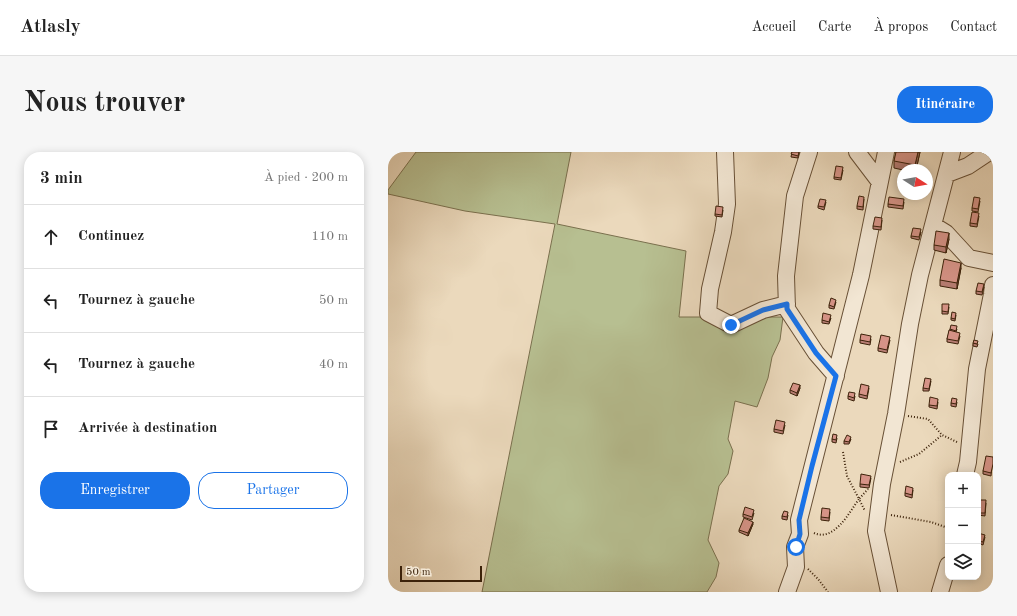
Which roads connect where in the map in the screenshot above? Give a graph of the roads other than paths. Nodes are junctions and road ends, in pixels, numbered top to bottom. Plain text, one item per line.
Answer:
1 (725, 152) edge
2 (809, 152) edge
3 (857, 152) edge
4 (886, 152) edge
5 (952, 152) edge
6 (990, 152) edge
7 (993, 156) edge
8 (947, 174) junction
9 (879, 181) junction
10 (934, 224) junction
11 (993, 263) edge
12 (993, 285) edge
13 (787, 304) junction
14 (836, 376) junction
15 (966, 472) edge
16 (945, 575) edge
17 (787, 592) edge
18 (889, 592) edge
19 (940, 592) edge

1 - 13 street
2 - 13 street
3 - 9 street
4 - 9 street
5 - 8 street
6 - 7 street
6 - 8 street
8 - 10 street
9 - 14 street
10 - 11 street
10 - 18 street
12 - 15 street
13 - 14 street
14 - 17 street
16 - 19 street

